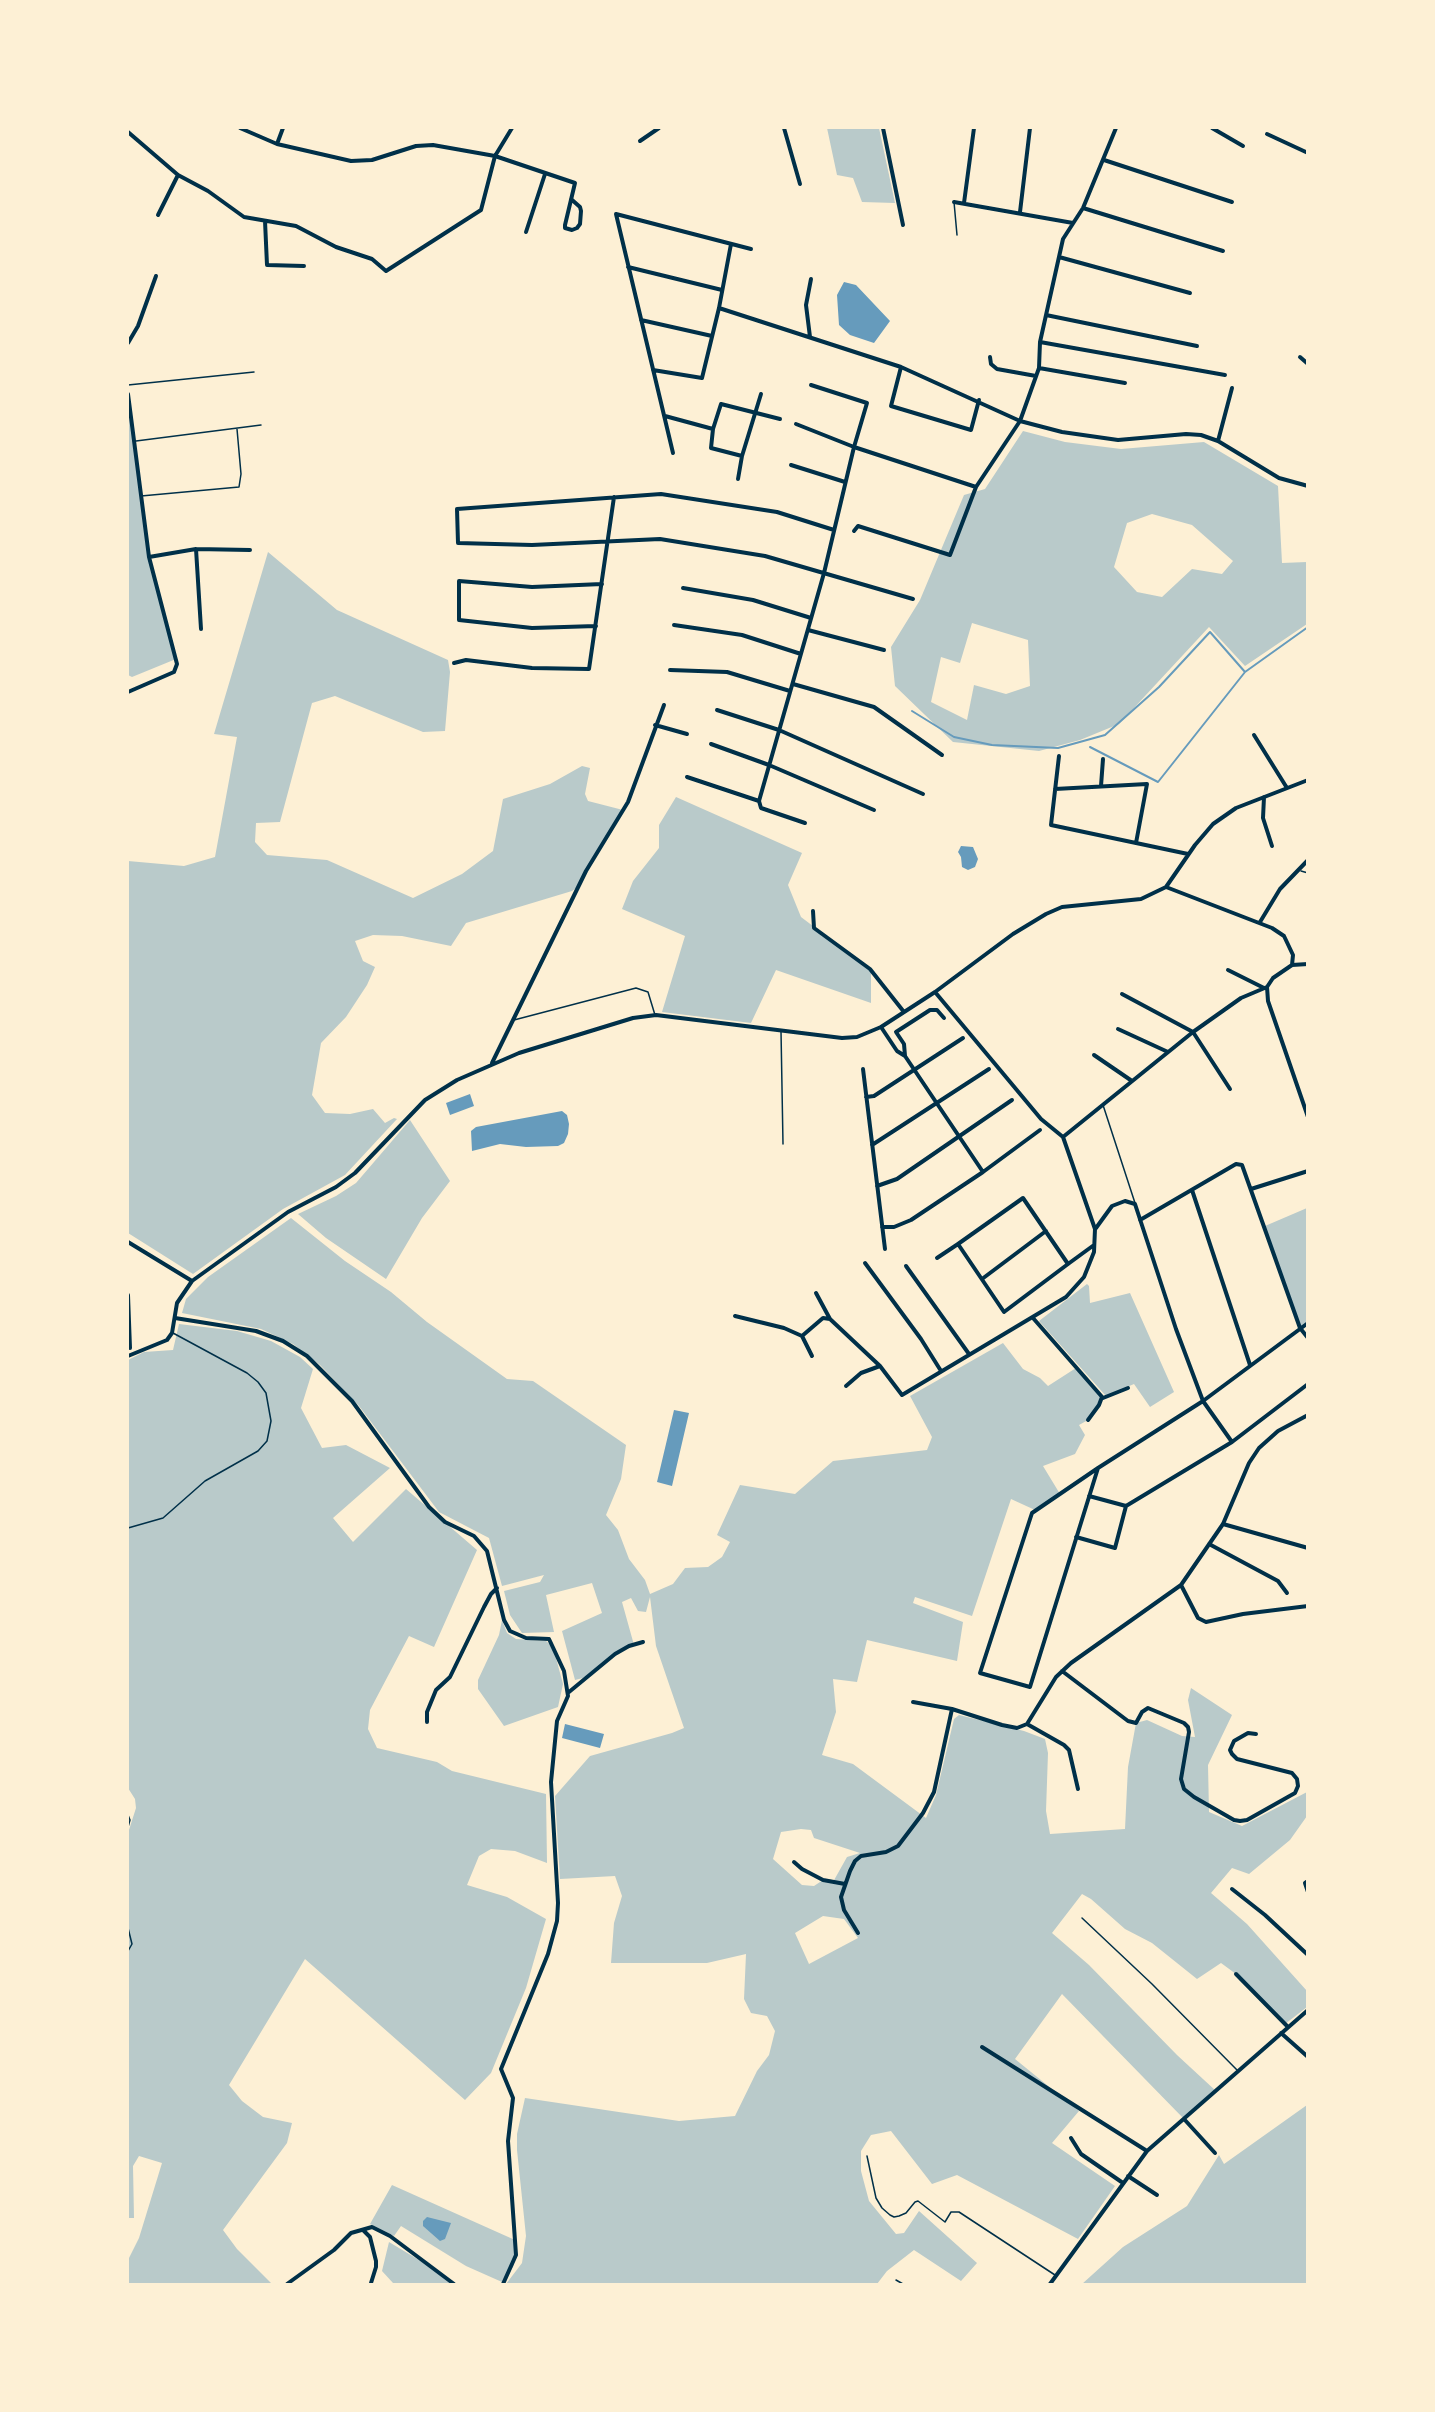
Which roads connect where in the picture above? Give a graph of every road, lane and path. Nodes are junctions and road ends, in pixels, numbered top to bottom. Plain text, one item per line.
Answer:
1 (240, 128) edge
2 (283, 128) edge
3 (512, 128) edge
4 (659, 128) edge
5 (784, 128) edge
6 (883, 128) edge
7 (974, 128) edge
8 (1030, 128) edge
9 (1116, 128) edge
10 (1212, 128) edge
11 (128, 132) edge
12 (1267, 134) dead end
13 (640, 141) dead end
14 (277, 144) junction
15 (1243, 146) dead end
16 (1308, 153) edge
17 (495, 156) junction
18 (1104, 160) junction
19 (545, 174) junction
20 (178, 175) junction
21 (800, 184) dead end
22 (571, 199) junction
23 (954, 202) joint
24 (1232, 202) dead end
25 (964, 203) junction
26 (1083, 208) junction
27 (1020, 212) junction
28 (158, 215) dead end
29 (265, 221) junction
30 (1073, 223) junction
31 (903, 225) dead end
32 (526, 232) dead end
33 (957, 234) dead end
34 (730, 244) junction
35 (751, 249) dead end
36 (1223, 251) dead end
37 (1059, 257) junction
38 (304, 266) dead end
39 (628, 267) junction
40 (156, 276) dead end
41 (811, 279) dead end
42 (722, 290) junction
43 (1190, 293) dead end
44 (719, 308) junction
45 (1046, 315) junction
46 (641, 320) junction
47 (712, 336) junction
48 (810, 337) junction
49 (1040, 342) junction
50 (128, 343) edge
51 (1197, 346) dead end
52 (990, 357) dead end
53 (1300, 357) dead end
54 (1308, 364) edge
55 (901, 367) junction
56 (1039, 368) junction
57 (653, 370) junction
58 (254, 372) dead end
59 (1225, 375) dead end
60 (1036, 376) junction
61 (1125, 383) dead end
62 (128, 385) edge
63 (811, 385) dead end
64 (1232, 387) dead end
65 (128, 394) edge
66 (761, 394) dead end
67 (979, 400) junction
68 (753, 414) junction
69 (665, 417) junction
70 (780, 419) dead end
71 (1020, 421) junction
72 (796, 424) dead end
73 (261, 425) dead end
74 (237, 429) junction
75 (713, 429) junction
76 (1218, 441) junction
77 (133, 442) junction
78 (854, 447) junction
79 (674, 453) dead end
80 (742, 456) junction
81 (791, 465) dead end
82 (738, 479) dead end
83 (845, 482) junction
84 (1307, 484) edge
85 (976, 487) junction
86 (141, 496) junction
87 (614, 497) junction
88 (834, 530) junction
89 (854, 531) dead end
90 (607, 540) junction
91 (196, 549) junction
92 (250, 550) dead end
93 (149, 557) junction
94 (824, 573) junction
95 (602, 584) junction
96 (682, 588) dead end
97 (914, 599) dead end
98 (811, 618) junction
99 (596, 626) junction
100 (674, 626) dead end
101 (201, 629) dead end
102 (808, 630) junction
103 (884, 650) dead end
104 (801, 654) junction
105 (454, 663) dead end
106 (670, 670) dead end
107 (793, 684) junction
108 (790, 691) junction
109 (128, 692) edge
110 (664, 705) dead end
111 (717, 710) dead end
112 (655, 725) junction
113 (779, 730) junction
114 (687, 734) dead end
115 (1254, 735) dead end
116 (711, 744) dead end
117 (942, 755) dead end
118 (1059, 756) dead end
119 (1102, 759) dead end
120 (769, 765) junction
121 (687, 777) dead end
122 (1308, 780) edge
123 (1101, 786) junction
124 (1287, 788) junction
125 (1055, 789) junction
126 (923, 795) dead end
127 (1264, 797) junction
128 (759, 801) junction
129 (874, 810) dead end
130 (805, 824) dead end
131 (1136, 843) junction
132 (1272, 846) dead end
133 (1188, 854) junction
134 (1308, 860) edge
135 (1297, 870) junction
136 (1308, 873) edge
137 (1166, 887) junction
138 (813, 911) dead end
139 (1260, 922) junction
140 (1308, 964) edge
141 (1292, 965) junction
142 (1228, 970) dead end
143 (1266, 988) junction
144 (935, 992) junction
145 (1122, 994) dead end
146 (904, 1012) junction
147 (656, 1015) junction
148 (944, 1018) dead end
149 (511, 1021) junction
150 (881, 1027) junction
151 (1118, 1029) dead end
152 (781, 1030) junction
153 (1193, 1032) junction
154 (963, 1038) dead end
155 (1168, 1052) junction
156 (1094, 1055) dead end
157 (905, 1056) junction
158 (492, 1063) junction
159 (863, 1069) dead end
160 (989, 1069) dead end
161 (915, 1070) junction
162 (1132, 1081) junction
163 (1230, 1089) dead end
164 (866, 1097) junction
165 (1012, 1100) dead end
166 (936, 1102) junction
167 (1103, 1105) junction
168 (1308, 1117) edge
169 (1041, 1130) dead end
170 (959, 1137) junction
171 (1063, 1137) junction
172 (783, 1144) dead end
173 (872, 1145) junction
174 (1308, 1171) edge
175 (983, 1172) junction
176 (877, 1186) junction
177 (1251, 1189) junction
178 (1191, 1190) junction
179 (1135, 1204) junction
180 (1140, 1220) junction
181 (882, 1227) junction
182 (1095, 1229) junction
183 (1047, 1231) junction
184 (128, 1242) edge
185 (958, 1244) junction
186 (1094, 1245) junction
187 (885, 1249) dead end
188 (937, 1258) dead end
189 (866, 1263) dead end
190 (1068, 1264) junction
191 (906, 1266) dead end
192 (982, 1279) junction
193 (192, 1281) junction
194 (816, 1293) dead end
195 (128, 1295) edge
196 (735, 1316) dead end
197 (175, 1318) junction
198 (830, 1318) junction
199 (1033, 1318) junction
200 (1308, 1323) edge
201 (1300, 1328) junction
202 (172, 1333) junction
203 (802, 1336) junction
204 (1308, 1338) edge
205 (129, 1347) edge
206 (139, 1350) junction
207 (969, 1354) junction
208 (128, 1356) edge
209 (812, 1356) dead end
210 (1251, 1365) junction
211 (880, 1366) junction
212 (941, 1371) junction
213 (1308, 1384) edge
214 (846, 1386) dead end
215 (1128, 1388) dead end
216 (1102, 1397) junction
217 (1203, 1401) junction
218 (1308, 1415) edge
219 (1088, 1420) dead end
220 (1232, 1442) junction
221 (1098, 1468) junction
222 (1089, 1496) junction
223 (1126, 1506) junction
224 (1223, 1524) junction
225 (128, 1528) edge
226 (1076, 1537) junction
227 (1209, 1545) junction
228 (1308, 1548) edge
229 (1181, 1586) junction
230 (498, 1588) junction
231 (1287, 1593) dead end
232 (1308, 1606) edge
233 (643, 1642) dead end
234 (1062, 1671) junction
235 (568, 1693) junction
236 (913, 1702) dead end
237 (952, 1709) junction
238 (426, 1722) dead end
239 (1027, 1724) junction
240 (1256, 1734) dead end
241 (1078, 1789) dead end
242 (128, 1815) edge
243 (128, 1827) edge
244 (794, 1862) dead end
245 (1308, 1881) edge
246 (844, 1884) junction
247 (1232, 1889) dead end
248 (1308, 1892) edge
249 (1082, 1918) dead end
250 (128, 1928) edge
251 (858, 1933) dead end
252 (128, 1951) edge
253 (1308, 1955) edge
254 (1236, 1974) dead end
255 (1308, 2010) edge
256 (1288, 2026) junction
257 (1281, 2033) junction
258 (982, 2048) dead end
259 (1308, 2057) edge
260 (1238, 2071) junction
261 (1184, 2119) junction
262 (1071, 2138) dead end
263 (1148, 2151) junction
264 (1215, 2153) dead end
265 (867, 2156) dead end
266 (1128, 2176) junction
267 (1123, 2183) junction
268 (1157, 2195) dead end
269 (362, 2229) junction
270 (1057, 2277) junction
271 (896, 2280) dead end
272 (371, 2283) edge
273 (287, 2284) edge
274 (454, 2284) edge
275 (503, 2284) edge
276 (903, 2284) edge
277 (1050, 2284) edge

1 - 14 street
2 - 14 street
3 - 17 street
4 - 13 street
5 - 21 street
6 - 31 street
7 - 25 street
8 - 27 street
9 - 18 street
10 - 15 street
11 - 20 street
12 - 16 street
14 - 17 street
17 - 19 street
17 - 29 street
18 - 24 street
18 - 26 street
19 - 22 street
19 - 32 street
20 - 28 street
20 - 29 street
22 - 22 street
23 - 25 street
23 - 33 lane
25 - 27 street
26 - 30 street
26 - 36 street
27 - 30 street
29 - 38 street
30 - 37 street
34 - 35 street
34 - 39 street
34 - 42 street
37 - 43 street
37 - 45 street
39 - 42 street
39 - 46 street
40 - 50 street
41 - 48 street
42 - 44 street
44 - 47 street
44 - 48 street
45 - 49 street
45 - 51 street
46 - 47 street
46 - 57 street
47 - 57 street
48 - 55 street
49 - 56 street
49 - 59 street
52 - 60 street
53 - 54 street
55 - 67 street
55 - 67 street
56 - 60 street
56 - 61 street
57 - 69 street
58 - 62 lane
60 - 71 street
63 - 78 street
64 - 76 street
65 - 77 street
66 - 68 street
67 - 71 street
68 - 70 street
68 - 75 street
68 - 80 street
69 - 75 street
69 - 79 street
71 - 76 street
71 - 85 street
72 - 78 street
73 - 74 lane
74 - 77 lane
74 - 86 lane
75 - 80 street
76 - 84 street
77 - 86 street
78 - 83 street
78 - 85 street
80 - 82 street
81 - 83 street
83 - 88 street
85 - 89 street
86 - 93 street
87 - 88 street
87 - 90 street
87 - 90 street
88 - 94 street
90 - 94 street
90 - 95 street
91 - 92 street
91 - 93 street
91 - 101 street
93 - 109 street
94 - 97 street
94 - 98 street
95 - 99 street
95 - 99 street
96 - 98 street
98 - 102 street
99 - 105 street
100 - 104 street
102 - 103 street
102 - 104 street
104 - 107 street
106 - 108 street
107 - 108 street
107 - 117 street
108 - 113 street
110 - 112 street
111 - 113 street
112 - 114 street
112 - 149 street
113 - 120 street
113 - 126 street
115 - 124 street
116 - 120 street
118 - 125 street
119 - 123 street
120 - 128 street
120 - 129 street
121 - 128 street
122 - 124 street
123 - 125 street
123 - 131 street
124 - 127 street
125 - 131 street
127 - 132 street
127 - 133 street
128 - 130 street
131 - 133 street
133 - 137 street
134 - 135 street
135 - 136 lane
135 - 139 street
137 - 139 street
137 - 144 street
138 - 146 street
139 - 141 street
140 - 141 street
141 - 143 street
142 - 143 street
143 - 153 street
143 - 168 street
144 - 146 street
144 - 171 street
145 - 153 street
146 - 150 street
147 - 149 lane
147 - 152 street
147 - 158 street
148 - 157 street
149 - 158 street
150 - 152 street
150 - 157 street
151 - 155 street
152 - 172 lane
153 - 155 street
153 - 163 street
154 - 161 street
155 - 162 street
156 - 162 street
157 - 161 street
158 - 193 street
159 - 164 street
160 - 166 street
161 - 164 street
161 - 166 street
162 - 167 street
164 - 173 street
165 - 170 street
166 - 170 street
166 - 173 street
167 - 171 street
167 - 179 lane
169 - 175 street
170 - 175 street
170 - 176 street
171 - 182 street
173 - 176 street
174 - 177 street
175 - 181 street
176 - 181 street
177 - 178 street
177 - 201 street
178 - 180 street
178 - 210 street
179 - 180 street
179 - 182 street
180 - 217 street
181 - 187 street
182 - 186 street
183 - 185 street
183 - 190 street
183 - 192 street
184 - 193 street
185 - 188 street
185 - 192 street
186 - 190 street
186 - 199 street
189 - 212 street
190 - 192 street
191 - 207 street
193 - 197 street
194 - 198 street
195 - 205 street
196 - 203 street
197 - 202 street
197 - 230 street
198 - 203 street
198 - 211 street
199 - 207 street
199 - 216 street
200 - 201 street
201 - 204 street
201 - 210 street
202 - 206 street
202 - 225 lane
203 - 209 street
205 - 206 street
206 - 208 street
207 - 212 street
210 - 217 street
211 - 212 street
211 - 214 street
213 - 220 street
215 - 216 street
216 - 219 street
217 - 220 street
217 - 221 street
218 - 224 street
220 - 223 street
221 - 222 street
221 - 226 street
222 - 223 street
222 - 226 street
223 - 226 street
224 - 227 street
224 - 228 street
227 - 229 street
227 - 231 street
229 - 232 street
229 - 234 street
230 - 235 street
230 - 238 street
233 - 235 street
234 - 239 street
234 - 240 street
235 - 275 street
236 - 237 street
237 - 239 street
237 - 246 street
239 - 241 street
242 - 243 lane
244 - 246 street
245 - 248 street
246 - 251 street
247 - 253 street
249 - 260 lane
250 - 252 lane
254 - 256 street
255 - 256 street
256 - 257 street
257 - 259 street
257 - 260 street
258 - 263 street
260 - 261 street
261 - 263 street
261 - 264 street
262 - 267 street
263 - 266 street
265 - 270 lane
266 - 267 street
266 - 268 street
267 - 270 street
269 - 272 street
269 - 273 street
269 - 274 street
270 - 277 street
271 - 276 lane

